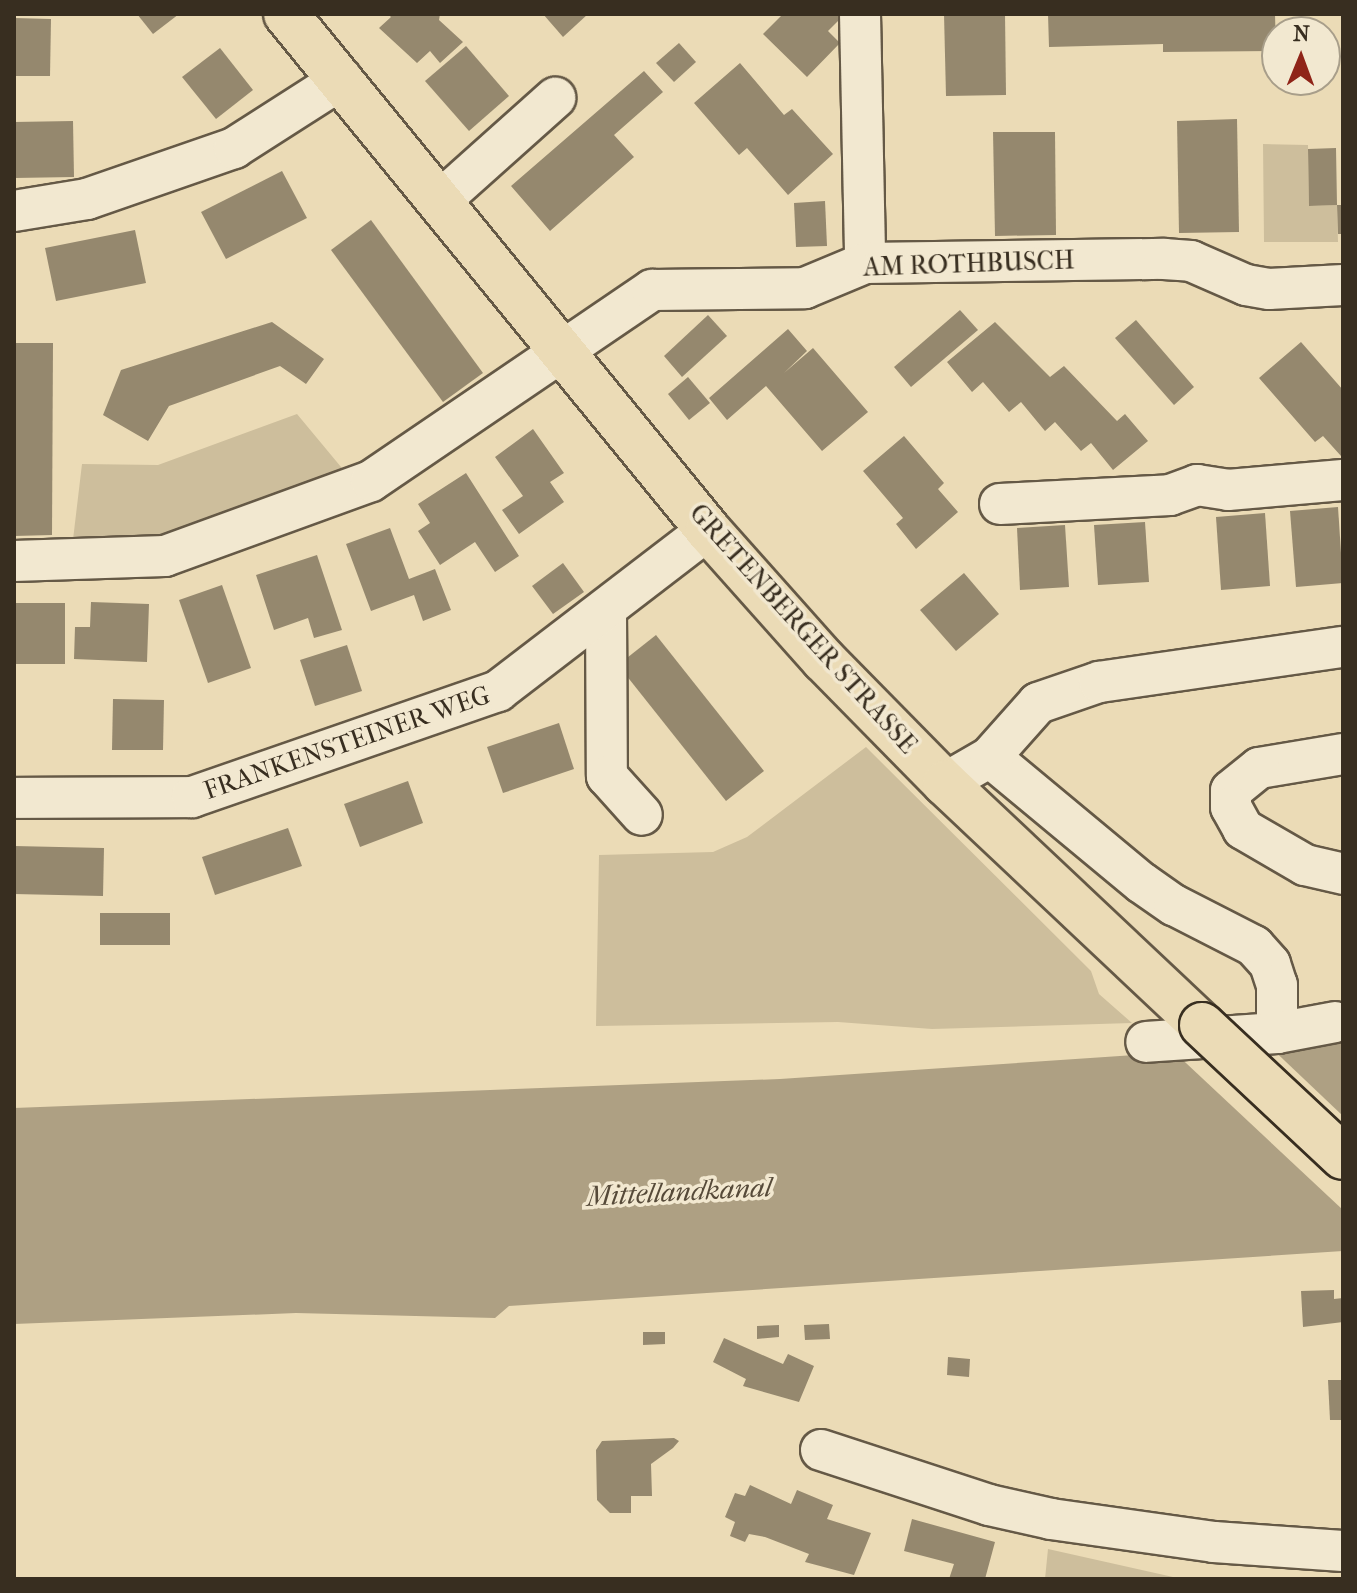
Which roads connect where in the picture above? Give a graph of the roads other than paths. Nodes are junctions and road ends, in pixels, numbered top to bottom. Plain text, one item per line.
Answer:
1 (860, 14) edge
2 (290, 15) edge
3 (342, 79) junction
4 (555, 98) dead end
5 (442, 199) junction
6 (14, 211) edge
7 (865, 263) junction
8 (1343, 285) edge
9 (564, 352) junction
10 (1343, 480) edge
11 (1000, 504) dead end
12 (708, 530) junction
13 (14, 561) edge
14 (606, 610) junction
15 (1343, 647) edge
16 (1343, 754) edge
17 (990, 757) junction
18 (945, 783) junction
19 (14, 798) edge
20 (642, 815) dead end
21 (1343, 874) edge
22 (1335, 1022) dead end
23 (1277, 1033) junction
24 (1146, 1042) dead end
25 (1343, 1157) edge
26 (821, 1450) dead end
27 (1343, 1551) edge

1 - 7 street
2 - 3 main road, GRETENBERGER STRASSE
3 - 5 main road, GRETENBERGER STRASSE
3 - 6 street
4 - 5 street
5 - 9 main road, GRETENBERGER STRASSE
7 - 8 street, AM ROTHBUSCH
7 - 9 street, AM ROTHBUSCH
9 - 12 main road, GRETENBERGER STRASSE
9 - 13 street, AM ROTHBUSCH
10 - 11 street
12 - 14 street, FRANKENSTEINER WEG
12 - 18 main road, GRETENBERGER STRASSE
14 - 19 street, FRANKENSTEINER WEG
14 - 20 street
15 - 17 street
16 - 21 street
17 - 18 street
17 - 23 street
18 - 25 main road, GRETENBERGER STRASSE, bridge
22 - 23 street
23 - 24 street
26 - 27 street

